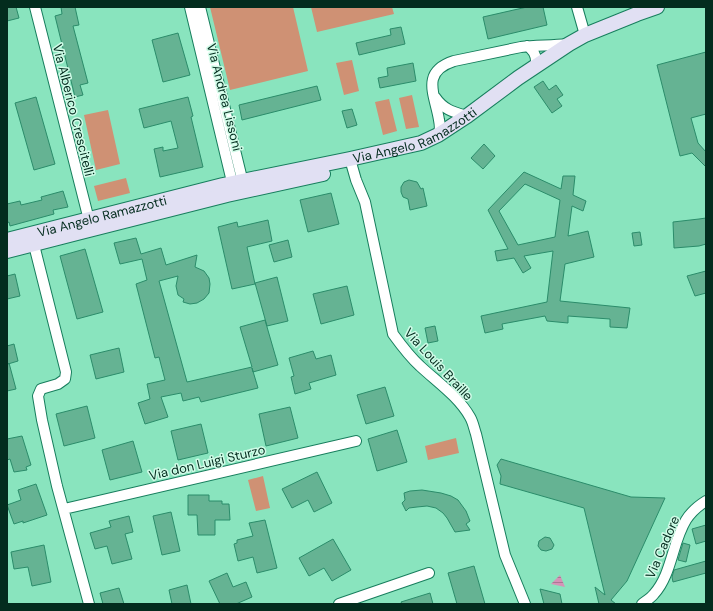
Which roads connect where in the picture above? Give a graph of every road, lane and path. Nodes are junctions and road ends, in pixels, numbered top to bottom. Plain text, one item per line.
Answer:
1 (35, 7) edge
2 (190, 7) edge
3 (200, 7) edge
4 (577, 7) edge
5 (657, 7) edge
6 (585, 35) junction
7 (569, 44) junction
8 (527, 46) junction
9 (536, 65) junction
10 (433, 94) junction
11 (467, 116) junction
12 (438, 135) junction
13 (351, 163) junction
14 (239, 187) junction
15 (90, 224) junction
16 (7, 240) edge
17 (34, 245) junction
18 (7, 251) edge
19 (356, 441) dead end
20 (706, 501) edge
21 (64, 509) junction
22 (429, 573) dead end
23 (89, 604) edge
24 (339, 604) edge
25 (525, 604) edge
26 (642, 604) edge

1 - 15 street, Via Alberico Crescitelli
2 - 14 street, Via Andrea Lissoni
3 - 14 street, Via Andrea Lissoni
4 - 6 street
5 - 6 street
6 - 7 street
7 - 8 street
7 - 9 street
8 - 9 street
8 - 10 street
9 - 11 street
10 - 11 street
10 - 12 street
11 - 12 street, Via Angelo Ramazzotti
11 - 13 street, Via Angelo Ramazzotti
12 - 13 street, Via Angelo Ramazzotti
13 - 14 street, Via Angelo Ramazzotti
13 - 25 street, Via Louis Braille
14 - 15 street, Via Angelo Ramazzotti
15 - 16 street, Via Angelo Ramazzotti
15 - 17 street, Via Angelo Ramazzotti
17 - 18 street, Via Angelo Ramazzotti
17 - 21 street
19 - 21 street, Via don Luigi Sturzo
20 - 26 street, Via Cadore
21 - 23 street
22 - 24 street

